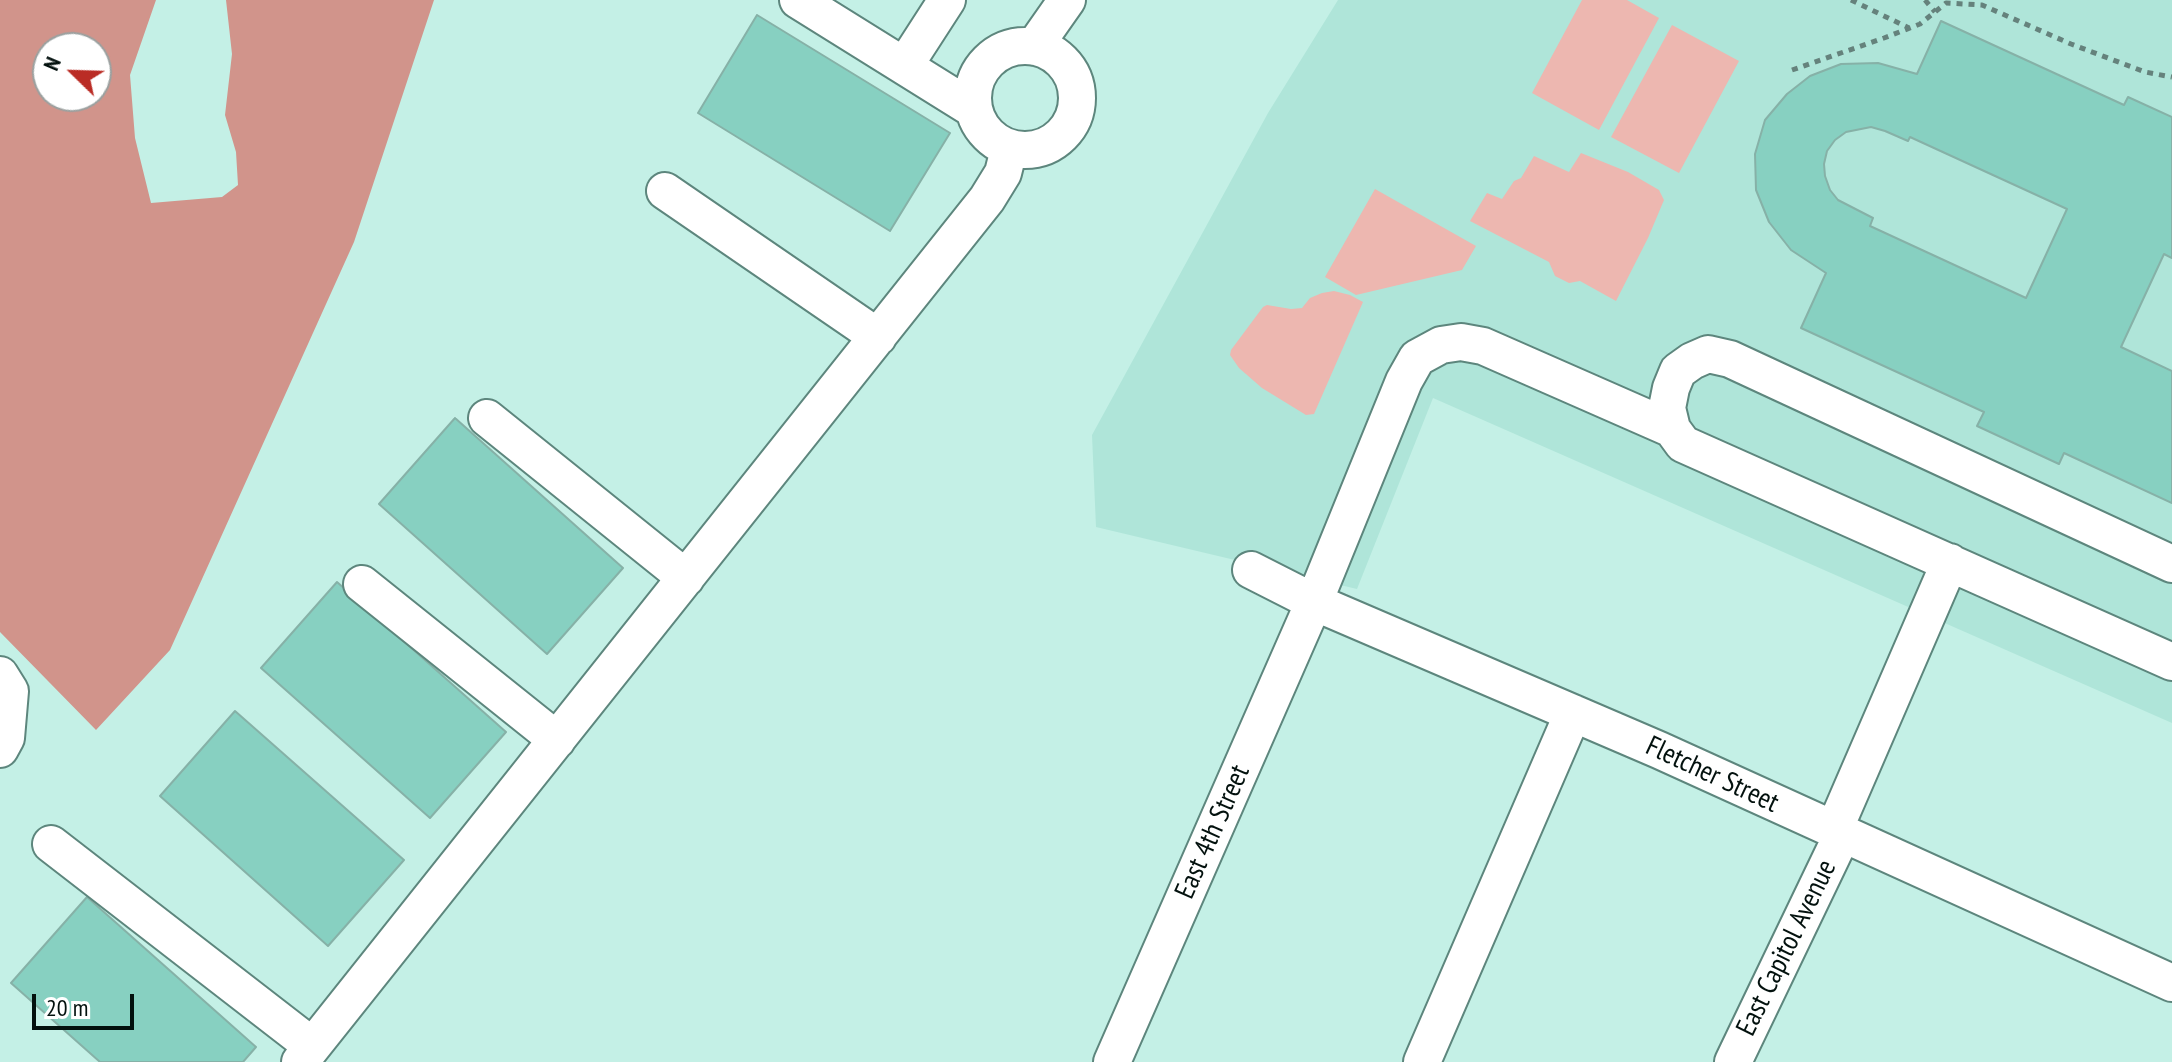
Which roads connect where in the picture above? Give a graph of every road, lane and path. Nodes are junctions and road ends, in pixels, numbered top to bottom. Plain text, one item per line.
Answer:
1 (798, 0) edge
2 (947, 0) edge
3 (1067, 0) edge
4 (1851, 0) edge
5 (1925, 0) edge
6 (1935, 12) junction
7 (1909, 28) junction
8 (1034, 47) junction
9 (905, 65) junction
10 (1792, 70) dead end
11 (2172, 77) edge
12 (973, 109) junction
13 (1009, 149) junction
14 (665, 191) dead end
15 (878, 337) junction
16 (487, 418) dead end
17 (1672, 429) junction
18 (1950, 562) junction
19 (2172, 564) edge
20 (1251, 570) dead end
21 (686, 578) junction
22 (362, 584) dead end
23 (1314, 602) junction
24 (2172, 662) edge
25 (0, 675) edge
26 (1573, 713) junction
27 (557, 740) junction
28 (0, 749) edge
29 (1838, 832) junction
30 (51, 844) dead end
31 (2172, 983) edge
32 (306, 1054) edge
33 (1112, 1062) edge
34 (1422, 1062) edge
35 (1733, 1062) edge

1 - 9 street
2 - 9 street
3 - 8 street
4 - 7 path
5 - 6 path
6 - 7 path
6 - 11 path
7 - 10 path
8 - 12 street
8 - 13 street
9 - 12 street
12 - 13 street
13 - 15 street
14 - 15 street
15 - 21 street
16 - 21 street
17 - 18 street, East 4th Street
17 - 19 street
17 - 23 street, East 4th Street
18 - 24 street, East 4th Street
18 - 29 street, East Capitol Avenue
20 - 23 street, Fletcher Street
21 - 27 street
22 - 27 street
23 - 26 street, Fletcher Street
23 - 33 street, East 4th Street
25 - 28 street
26 - 29 street, Fletcher Street
26 - 34 street
27 - 32 street
29 - 31 street, Fletcher Street
29 - 35 street, East Capitol Avenue
30 - 32 street

